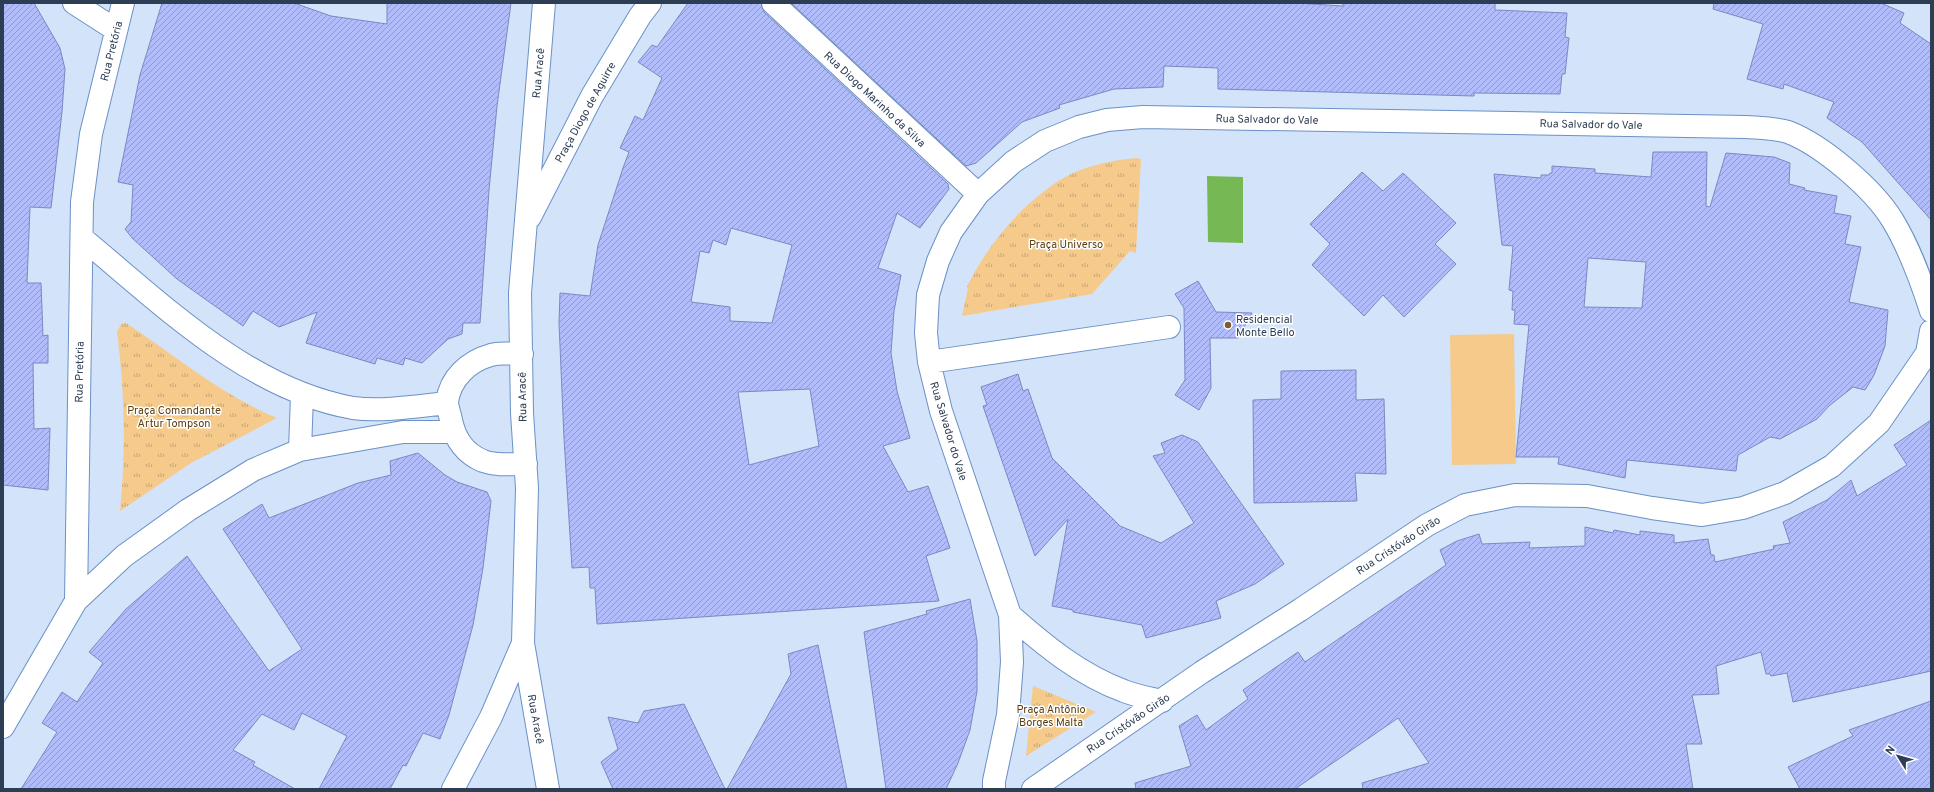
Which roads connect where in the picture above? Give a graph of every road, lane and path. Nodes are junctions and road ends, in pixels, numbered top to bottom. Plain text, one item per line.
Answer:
1 (74, 3) edge
2 (123, 3) edge
3 (544, 3) edge
4 (650, 3) edge
5 (773, 3) edge
6 (116, 30) junction
7 (978, 194) junction
8 (526, 225) junction
9 (82, 238) junction
10 (1931, 310) edge
11 (1169, 327) dead end
12 (1931, 331) edge
13 (1929, 353) edge
14 (522, 354) junction
15 (929, 362) junction
16 (302, 395) junction
17 (447, 403) junction
18 (453, 432) junction
19 (300, 450) junction
20 (526, 464) junction
21 (76, 601) junction
22 (1010, 615) junction
23 (523, 644) junction
24 (1162, 701) junction
25 (3, 727) edge
26 (453, 789) edge
27 (548, 789) edge
28 (994, 789) edge
29 (1033, 789) edge

1 - 6 street
2 - 6 street, Rua Pretória
3 - 8 street, Rua Aracê
4 - 8 street, Praça Diogo de Aguirre
5 - 7 street, Rua Diogo Marinho da Silva
6 - 9 street, Rua Pretória
7 - 10 street, Rua Salvador do Vale
7 - 15 street, Rua Salvador do Vale
8 - 14 street, Rua Aracê
9 - 16 street
9 - 21 street, Rua Pretória
11 - 15 street
12 - 13 street, Rua Cristóvão Girão
13 - 24 street, Rua Cristóvão Girão
14 - 17 street
14 - 20 street, Rua Aracê
15 - 22 street, Rua Salvador do Vale
16 - 17 street
16 - 19 street
17 - 18 street
18 - 19 street
18 - 20 street
19 - 21 street
20 - 23 street, Rua Aracê
21 - 25 street, Rua Pretória
22 - 24 street, Rua Salvador do Vale
22 - 28 street, Rua Salvador do Vale
23 - 26 street
23 - 27 street, Rua Aracê
24 - 29 street, Rua Cristóvão Girão

